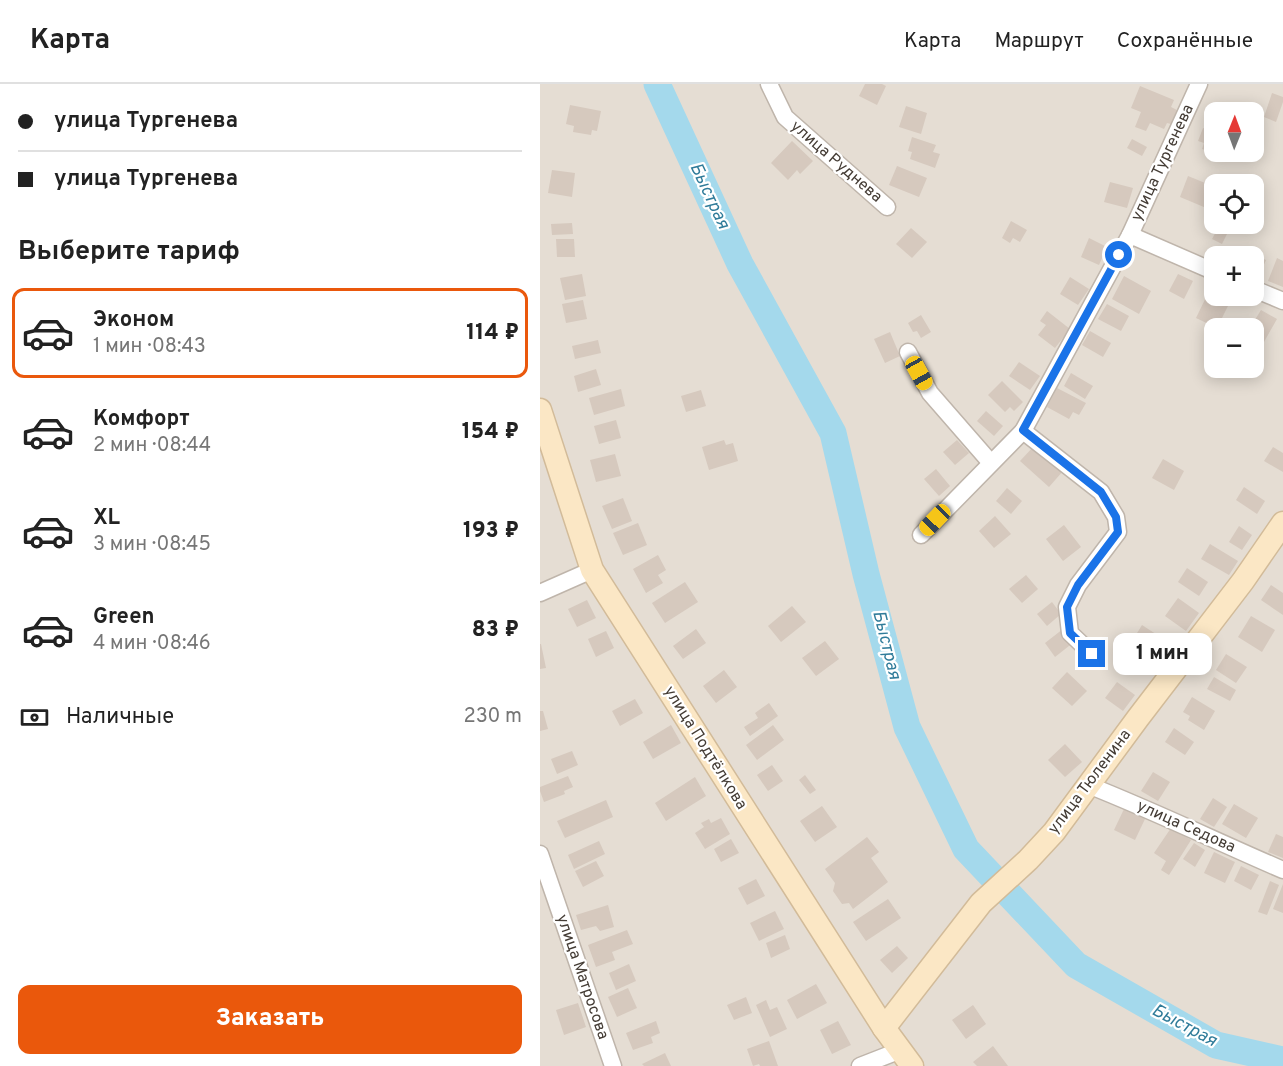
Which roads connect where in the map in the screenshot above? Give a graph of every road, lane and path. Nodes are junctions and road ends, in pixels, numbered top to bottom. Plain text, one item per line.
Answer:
1 (769, 84) edge
2 (1199, 84) edge
3 (887, 207) dead end
4 (1130, 235) junction
5 (1204, 267) edge
6 (1264, 293) edge
7 (1283, 302) edge
8 (908, 352) dead end
9 (540, 410) edge
10 (1023, 430) junction
11 (991, 464) junction
12 (1283, 524) edge
13 (921, 535) dead end
14 (592, 570) junction
15 (540, 593) edge
16 (1092, 654) dead end
17 (1088, 785) junction
18 (540, 854) edge
19 (1283, 870) edge
20 (884, 1028) junction
21 (907, 1058) edge
22 (613, 1066) edge
23 (860, 1066) edge

1 - 3 street, улица Руднева
2 - 4 street, улица Тургенева
4 - 5 street
4 - 10 street, улица Тургенева
6 - 7 street
8 - 11 street
9 - 14 main road, улица Подтёлкова
10 - 11 street, улица Тургенева
10 - 16 street
11 - 13 street, улица Тургенева
12 - 17 main road, улица Тюленина
14 - 15 street
14 - 20 main road, улица Подтёлкова
17 - 19 street, улица Седова
17 - 20 main road, улица Тюленина
18 - 22 street, улица Матросова
20 - 21 main road, улица Подтёлкова
21 - 23 street

